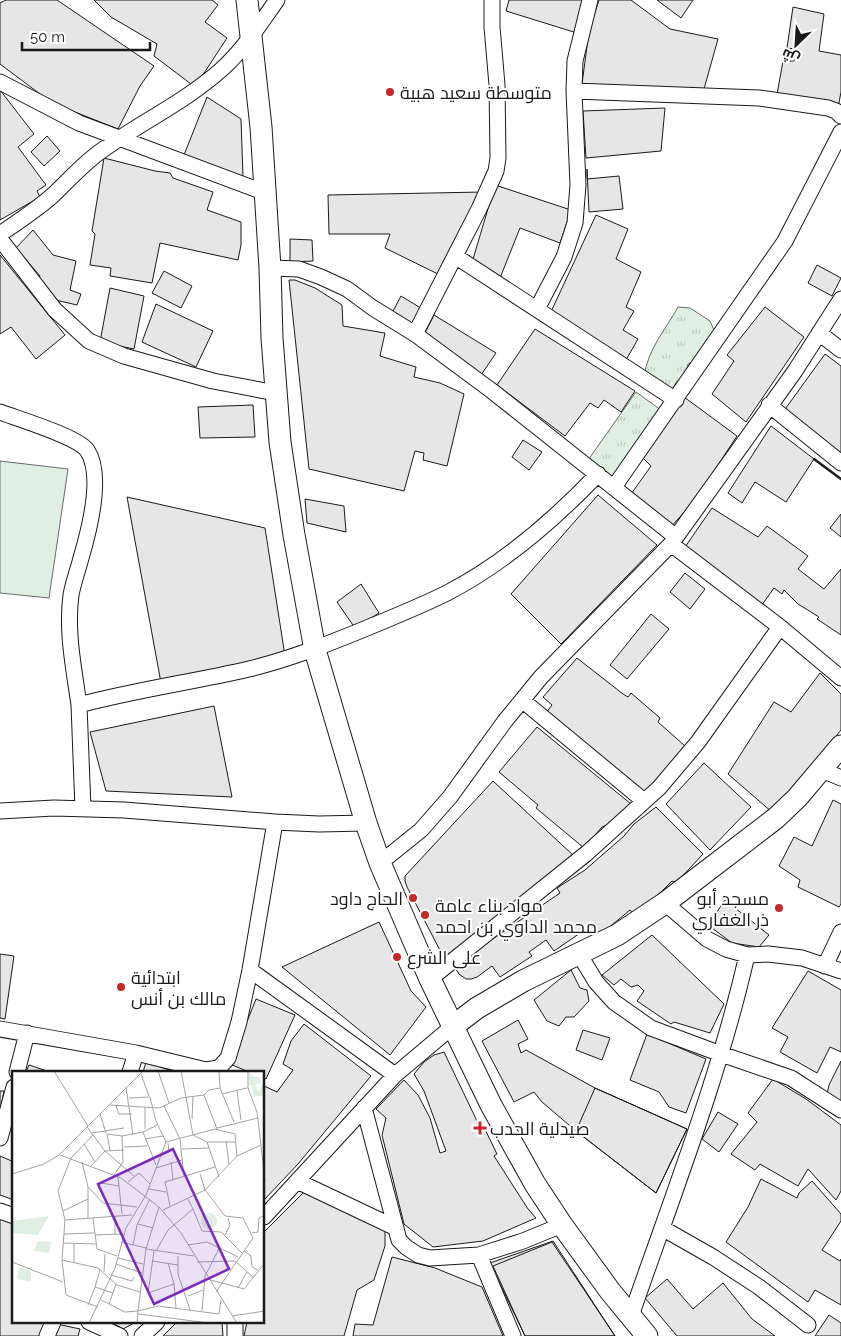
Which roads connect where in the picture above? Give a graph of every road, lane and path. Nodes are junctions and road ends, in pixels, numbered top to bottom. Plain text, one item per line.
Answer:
1 (247, 0) edge
2 (277, 0) edge
3 (492, 0) edge
4 (590, 0) edge
5 (250, 38) junction
6 (0, 82) edge
7 (574, 91) junction
8 (841, 116) edge
9 (841, 132) edge
10 (119, 138) junction
11 (266, 193) junction
12 (0, 234) edge
13 (0, 239) edge
14 (455, 256) junction
15 (270, 268) junction
16 (841, 300) edge
17 (537, 309) junction
18 (819, 333) junction
19 (415, 334) junction
20 (841, 350) edge
21 (276, 393) junction
22 (676, 400) junction
23 (769, 405) junction
24 (0, 412) edge
25 (841, 463) edge
26 (598, 474) junction
27 (614, 487) junction
28 (673, 540) junction
29 (780, 627) junction
30 (315, 650) junction
31 (841, 678) edge
32 (522, 700) junction
33 (79, 705) junction
34 (841, 746) edge
35 (832, 774) edge
36 (644, 801) junction
37 (83, 809) junction
38 (0, 811) edge
39 (275, 822) junction
40 (366, 823) junction
41 (380, 863) junction
42 (665, 903) junction
43 (841, 932) edge
44 (579, 954) junction
45 (747, 955) junction
46 (825, 966) junction
47 (250, 970) junction
48 (841, 971) edge
49 (430, 979) junction
50 (452, 1027) junction
51 (0, 1029) edge
52 (27, 1034) junction
53 (136, 1053) junction
54 (721, 1054) junction
55 (17, 1071) edge
56 (130, 1071) edge
57 (395, 1075) junction
58 (12, 1094) edge
59 (364, 1108) junction
60 (841, 1110) edge
61 (0, 1138) edge
62 (297, 1181) junction
63 (0, 1211) edge
64 (12, 1215) edge
65 (265, 1216) edge
66 (562, 1225) junction
67 (396, 1228) junction
68 (662, 1228) junction
69 (479, 1255) junction
70 (631, 1316) junction
71 (52, 1324) edge
72 (93, 1324) edge
73 (155, 1324) edge
74 (808, 1324) dead end
75 (47, 1336) edge
76 (120, 1336) edge
77 (142, 1336) edge
78 (513, 1336) edge
79 (647, 1336) edge

1 - 5 street
2 - 5 street
3 - 14 street
4 - 7 street
5 - 10 street
5 - 11 street
6 - 10 street
7 - 8 street
7 - 17 street
9 - 22 street
10 - 11 street
10 - 12 street
11 - 15 street
13 - 21 street
14 - 17 street
14 - 19 street
15 - 19 street
15 - 21 street
16 - 18 street
17 - 22 street
18 - 20 street
18 - 23 street
19 - 26 street
21 - 30 street
22 - 27 street
23 - 25 street
23 - 28 street
24 - 33 street
26 - 27 street
26 - 30 street
27 - 28 street
28 - 29 street
28 - 32 street
29 - 31 street
29 - 36 street
30 - 33 street
30 - 40 street
32 - 36 street
32 - 41 street
33 - 37 street
34 - 35 street
35 - 42 street
36 - 49 street
37 - 38 street
37 - 39 street
39 - 40 street
39 - 47 street
40 - 41 street
41 - 49 street
42 - 44 street
42 - 45 street
43 - 46 street
44 - 50 street
44 - 54 street
45 - 46 street
45 - 54 street
46 - 48 street
47 - 53 street
47 - 57 street
49 - 50 street
50 - 57 street
50 - 66 street
51 - 52 street
52 - 53 street
52 - 55 street
53 - 56 street
54 - 60 street
54 - 68 street
57 - 59 street
58 - 61 street
59 - 62 street
59 - 67 street
62 - 65 street
62 - 67 street
63 - 64 street
66 - 69 street
66 - 70 street
67 - 69 street
68 - 70 street
68 - 74 street
69 - 78 street
70 - 79 street
71 - 75 street
72 - 76 street
73 - 77 street

